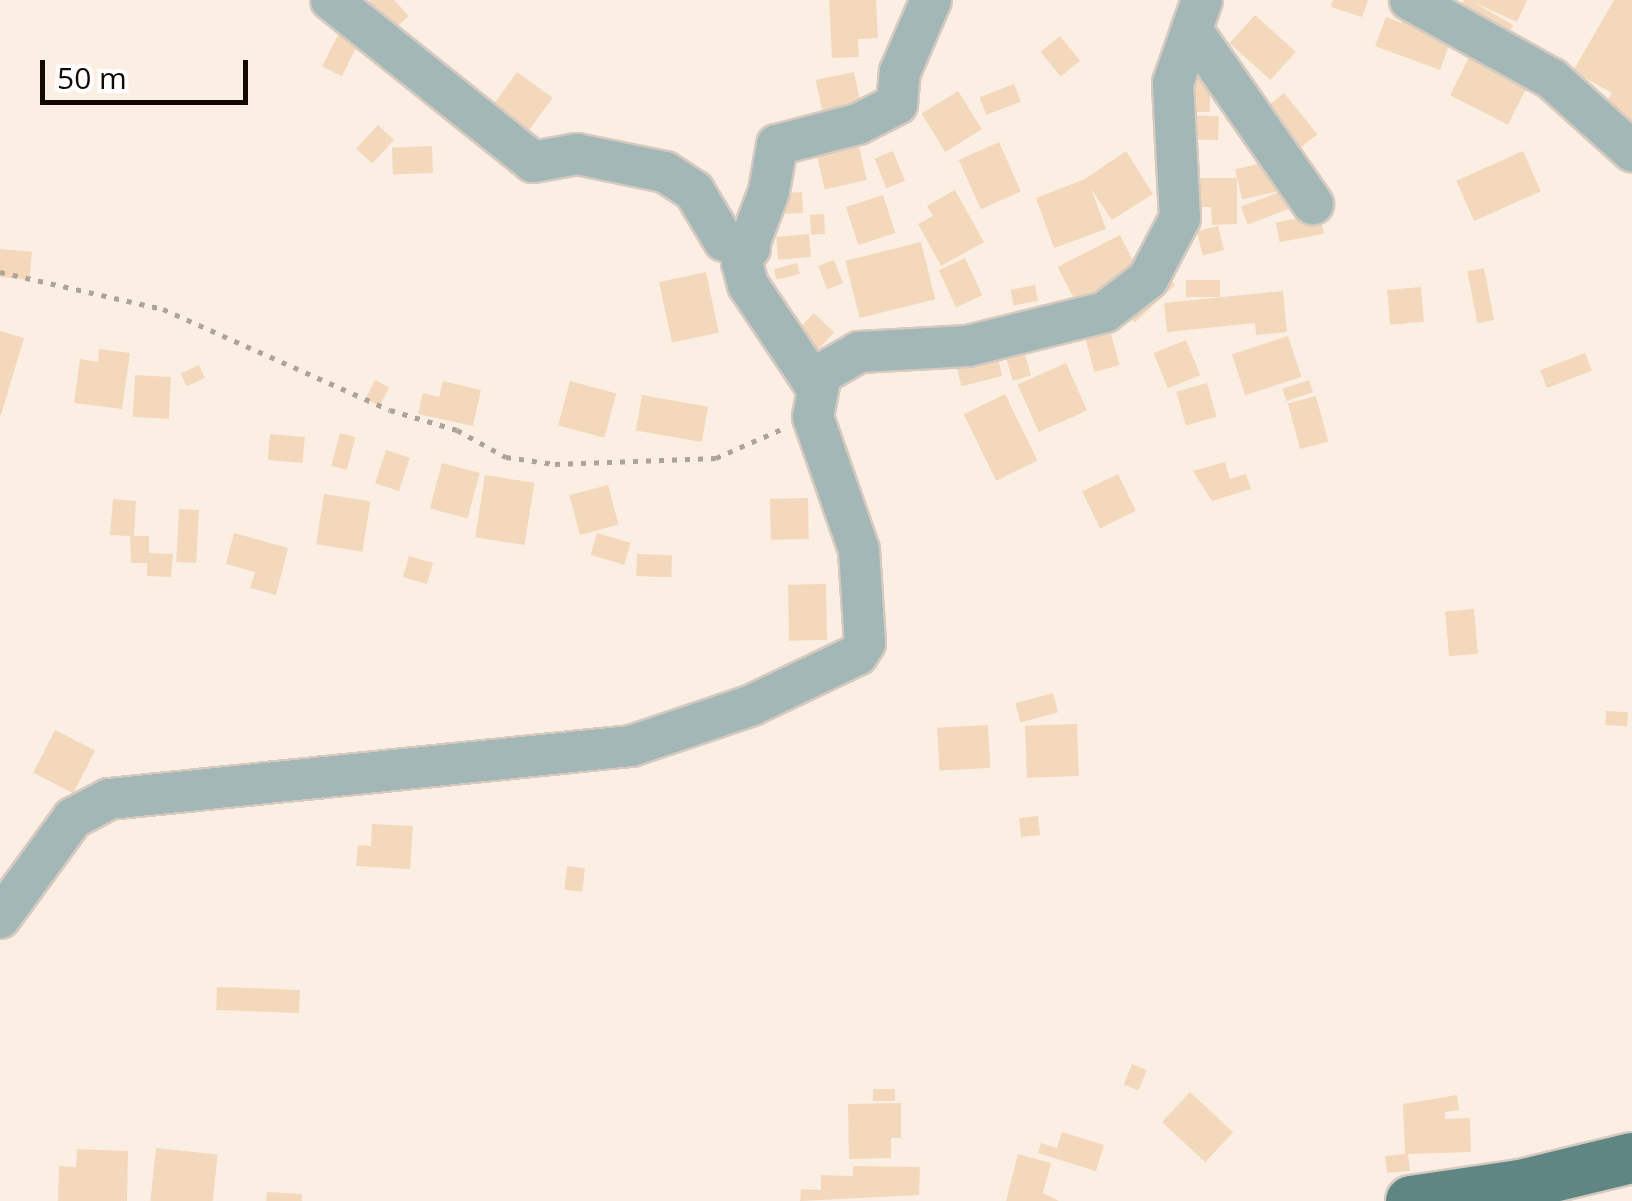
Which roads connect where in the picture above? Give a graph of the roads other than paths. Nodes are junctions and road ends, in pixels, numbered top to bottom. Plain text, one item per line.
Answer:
1 (330, 0) edge
2 (931, 0) edge
3 (1410, 0) edge
4 (1197, 15) edge
5 (1632, 152) edge
6 (1312, 204) dead end
7 (750, 248) junction
8 (815, 402) junction
9 (0, 918) edge
10 (1632, 1158) edge
11 (1410, 1201) edge

1 - 7 street
2 - 7 street
3 - 5 street
4 - 6 street
4 - 8 street
7 - 8 street
8 - 9 street
10 - 11 main road

